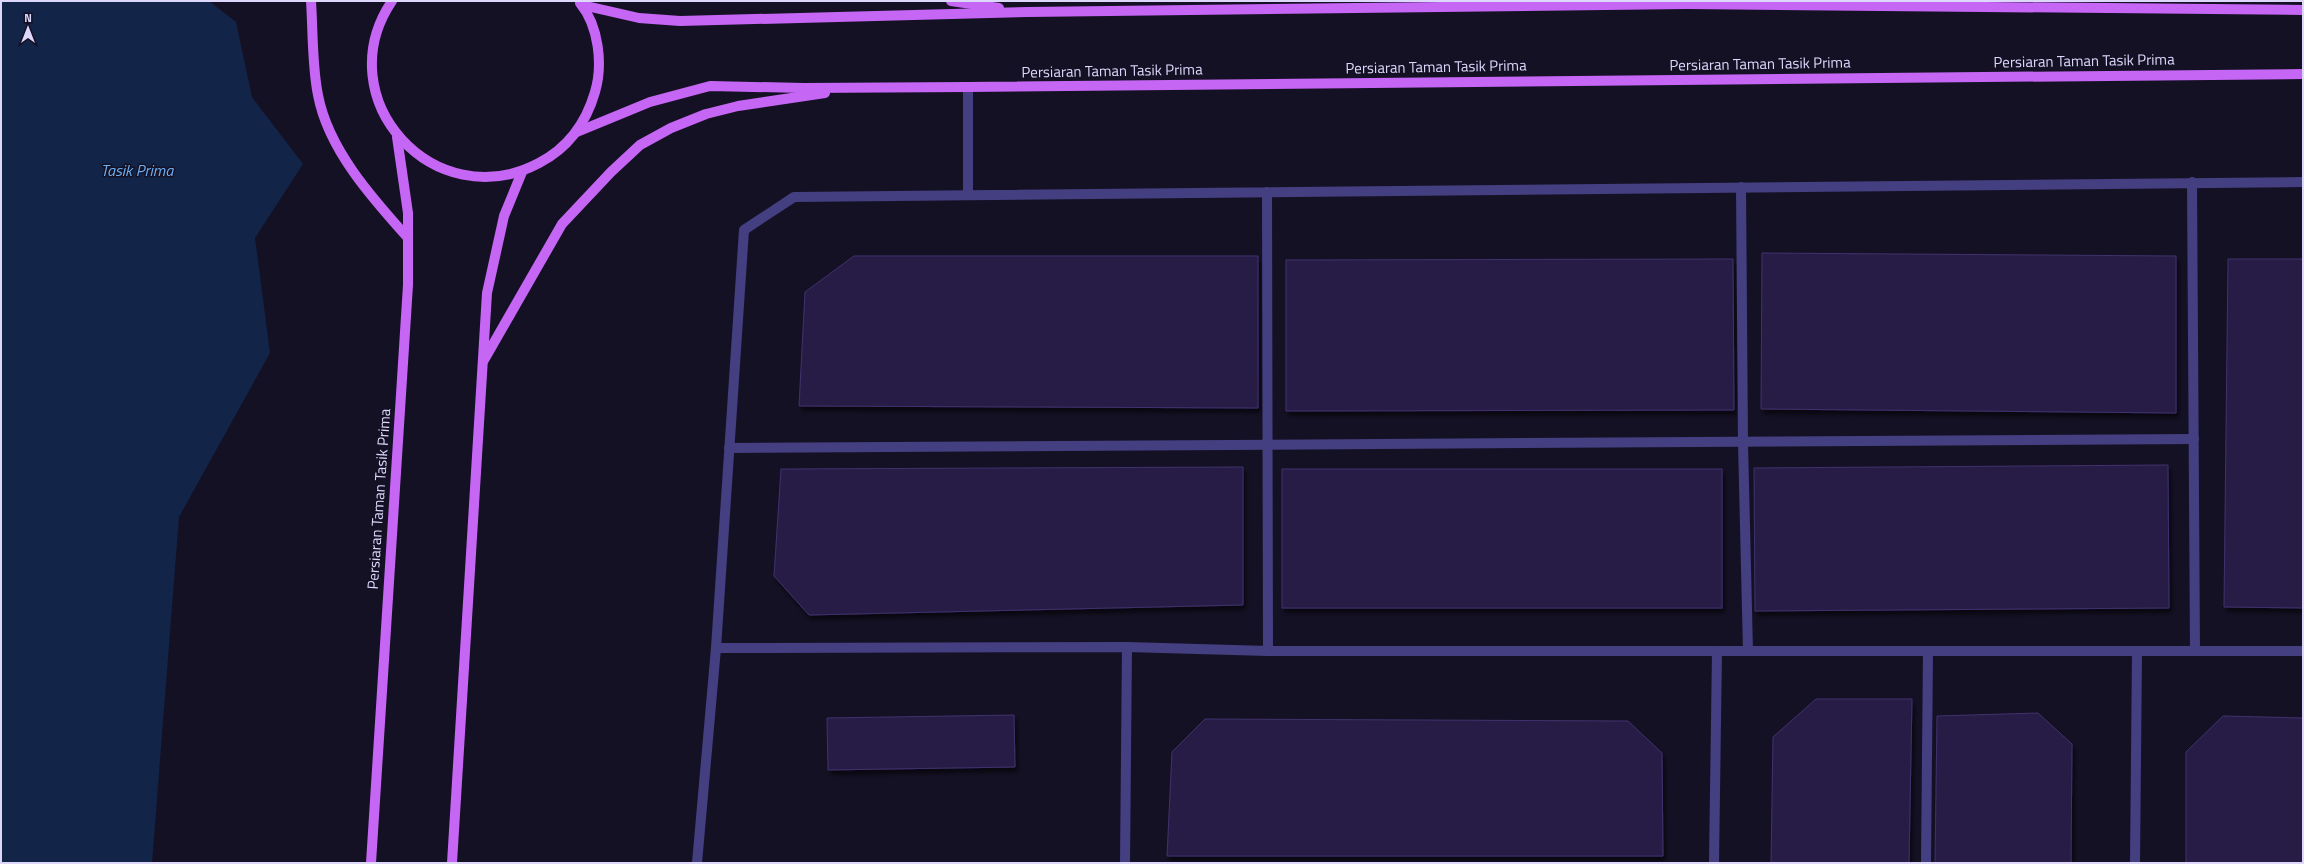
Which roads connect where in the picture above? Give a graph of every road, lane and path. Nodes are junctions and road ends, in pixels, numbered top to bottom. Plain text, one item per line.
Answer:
1 (311, 1) edge
2 (392, 1) edge
3 (951, 1) edge
4 (1687, 2) edge
5 (580, 3) edge
6 (1753, 3) edge
7 (2303, 10) edge
8 (1028, 12) junction
9 (2303, 74) edge
10 (968, 87) junction
11 (856, 88) junction
12 (577, 132) junction
13 (397, 137) junction
14 (522, 172) junction
15 (2192, 182) junction
16 (2303, 182) edge
17 (1741, 187) junction
18 (1267, 192) junction
19 (968, 195) junction
20 (408, 238) junction
21 (483, 362) junction
22 (2194, 439) junction
23 (1743, 443) junction
24 (1267, 446) junction
25 (729, 448) junction
26 (1127, 647) junction
27 (716, 648) junction
28 (1268, 651) junction
29 (1717, 651) junction
30 (1748, 651) junction
31 (1928, 651) junction
32 (2137, 651) junction
33 (2196, 651) junction
34 (2303, 651) edge
35 (371, 863) edge
36 (452, 863) edge
37 (696, 863) edge
38 (1125, 863) edge
39 (1714, 863) edge
40 (1926, 863) edge
41 (2135, 863) edge

1 - 20 main road
2 - 13 main road
3 - 8 main road
4 - 6 main road
4 - 8 main road
5 - 8 main road
5 - 12 main road
6 - 7 main road
9 - 10 main road, Persiaran Taman Tasik Prima
10 - 11 main road, Persiaran Taman Tasik Prima
10 - 19 street
11 - 12 main road, Persiaran Taman Tasik Prima
11 - 21 main road
12 - 14 main road
13 - 14 main road
13 - 20 main road, Persiaran Taman Tasik Prima
14 - 21 main road
15 - 16 street
15 - 17 street
15 - 22 street
17 - 18 street
17 - 23 street
18 - 19 street
18 - 24 street
19 - 25 street
20 - 35 main road, Persiaran Taman Tasik Prima
21 - 36 main road
22 - 23 street
22 - 33 street
23 - 24 street
23 - 30 street
24 - 25 street
24 - 28 street
25 - 27 street
26 - 27 street
26 - 28 street
26 - 38 street
27 - 37 street
28 - 29 street
29 - 30 street
29 - 39 street
30 - 31 street
31 - 32 street
31 - 40 street
32 - 33 street
32 - 41 street
33 - 34 street

